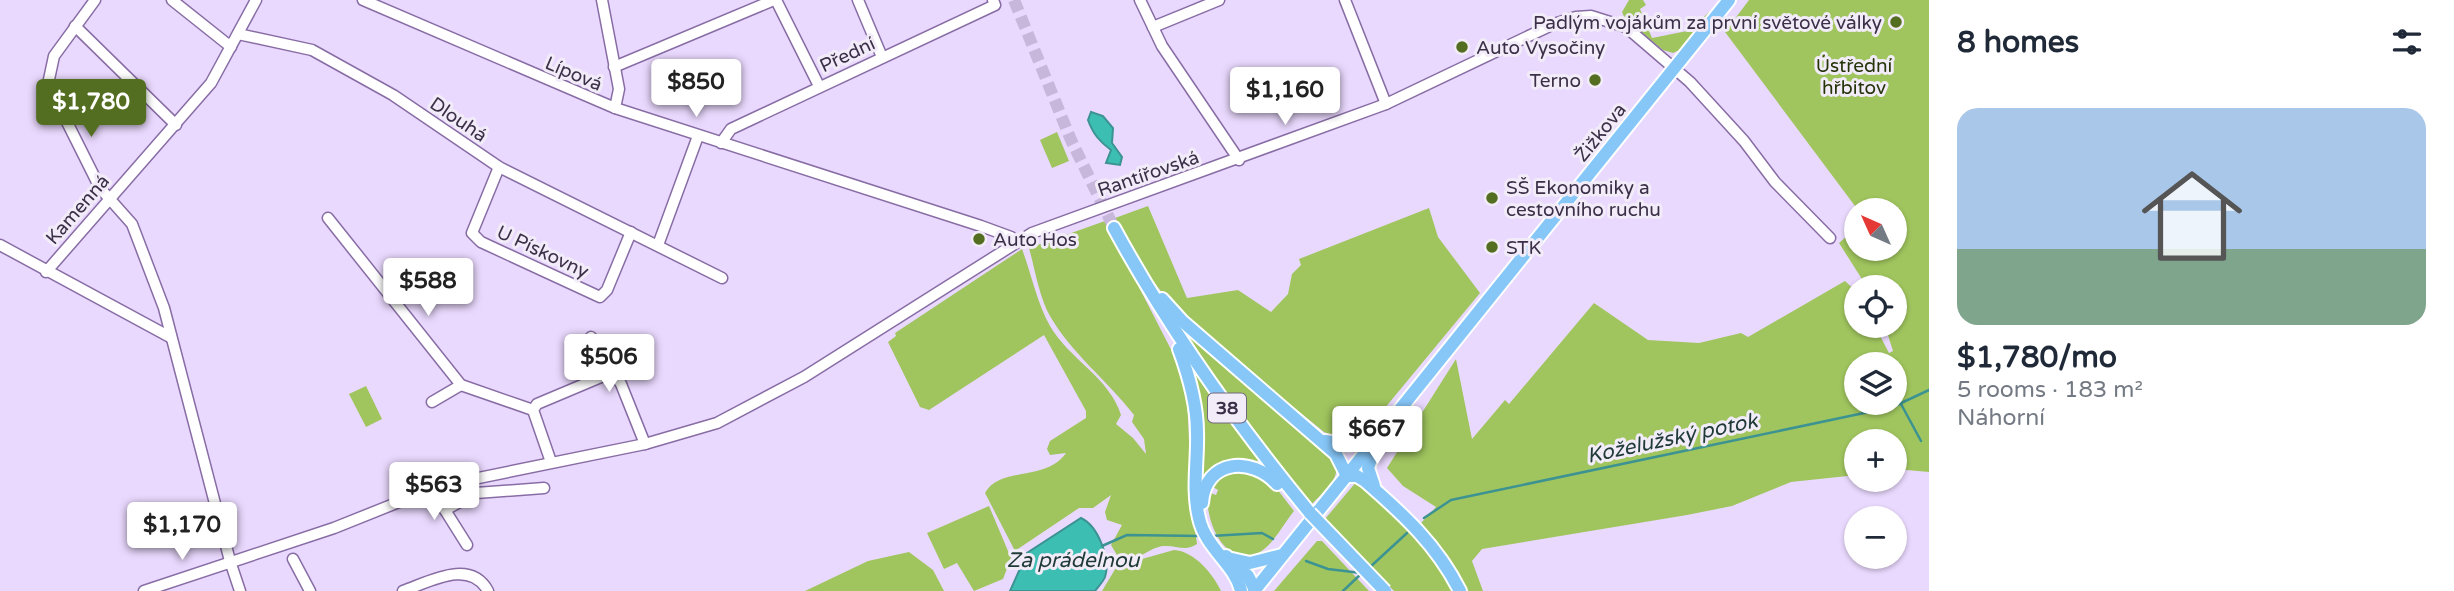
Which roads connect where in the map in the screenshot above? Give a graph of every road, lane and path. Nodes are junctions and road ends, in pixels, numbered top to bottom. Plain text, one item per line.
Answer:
1 (95, 0) edge
2 (172, 0) edge
3 (256, 0) edge
4 (363, 0) edge
5 (602, 0) edge
6 (775, 0) edge
7 (858, 0) edge
8 (1140, 0) edge
9 (1219, 0) edge
10 (1345, 0) edge
11 (1729, 0) edge
12 (994, 3) edge
13 (75, 26) junction
14 (1153, 27) junction
15 (238, 34) junction
16 (231, 47) junction
17 (882, 57) junction
18 (614, 67) junction
19 (1675, 70) junction
20 (819, 86) junction
21 (1387, 104) junction
22 (615, 108) junction
23 (176, 125) junction
24 (698, 136) junction
25 (721, 143) junction
26 (1239, 160) junction
27 (499, 167) junction
28 (109, 198) junction
29 (328, 218) dead end
30 (1115, 228) tunnel mouth
31 (631, 232) junction
32 (1830, 238) dead end
33 (1016, 242) junction
34 (0, 245) edge
35 (658, 245) junction
36 (1134, 264) junction
37 (46, 272) junction
38 (722, 278) dead end
39 (1171, 325) junction
40 (170, 337) junction
41 (592, 337) dead end
42 (613, 372) junction
43 (461, 385) junction
44 (432, 402) dead end
45 (533, 410) junction
46 (1381, 434) junction
47 (1315, 436) junction
48 (645, 444) junction
49 (551, 461) junction
50 (1347, 477) junction
51 (439, 486) junction
52 (544, 488) dead end
53 (1287, 489) junction
54 (1381, 495) junction
55 (445, 510) junction
56 (1203, 524) junction
57 (1210, 540) junction
58 (467, 545) dead end
59 (1283, 555) junction
60 (1227, 557) junction
61 (293, 559) dead end
62 (230, 562) junction
63 (1240, 587) edge
64 (1255, 590) edge
65 (144, 591) edge
66 (240, 591) edge
67 (310, 591) edge
68 (403, 591) edge
69 (488, 591) edge
70 (1385, 591) edge
71 (1460, 591) edge

1 - 13 street
2 - 16 street
3 - 15 street, Kamenná
4 - 22 street, Lípová
5 - 18 street
6 - 18 street
6 - 20 street
7 - 17 street
8 - 14 street
9 - 14 street
10 - 21 street
11 - 19 main road, Žižkova
12 - 17 street, Přední
13 - 23 street
13 - 28 street
14 - 26 street
15 - 16 street, Kamenná
15 - 27 street, Dlouhá
16 - 23 street, Kamenná
17 - 20 street, Přední
18 - 22 street
19 - 21 street, Rantířovská
19 - 32 street
19 - 46 main road, Žižkova
20 - 25 street, Přední
21 - 26 street, Rantířovská
22 - 24 street, Lípová
23 - 28 street, Kamenná
24 - 25 street, Lípová
24 - 35 street
25 - 33 street, Lípová
26 - 33 street, Rantířovská
27 - 31 street, Dlouhá
27 - 31 street, U Pískovny
28 - 37 street, Kamenná
28 - 40 street
29 - 43 street
30 - 36 main road, 38
31 - 35 street, Dlouhá
33 - 48 street, Rantířovská
34 - 37 street
35 - 38 street, Dlouhá
36 - 39 main road, 38
36 - 47 main road
37 - 40 street
39 - 53 main road, 38
39 - 56 main road
40 - 62 street
41 - 42 street
42 - 45 street
42 - 48 street
43 - 44 street
43 - 45 street
45 - 49 street
46 - 47 main road
46 - 50 main road, Žižkova
46 - 54 main road
47 - 50 main road
48 - 49 street, Rantířovská
49 - 51 street, Rantířovská
50 - 54 main road
50 - 59 main road, Žižkova
51 - 55 street
51 - 62 street, Rantířovská
52 - 55 street
53 - 56 main road
53 - 70 main road, 38, bridge
54 - 71 main road
55 - 58 street
56 - 57 main road
57 - 60 main road
57 - 63 main road
59 - 60 main road
59 - 64 main road, Žižkova
60 - 64 main road
61 - 67 street
62 - 65 street, Rantířovská
62 - 66 street
63 - 64 main road
68 - 69 street

